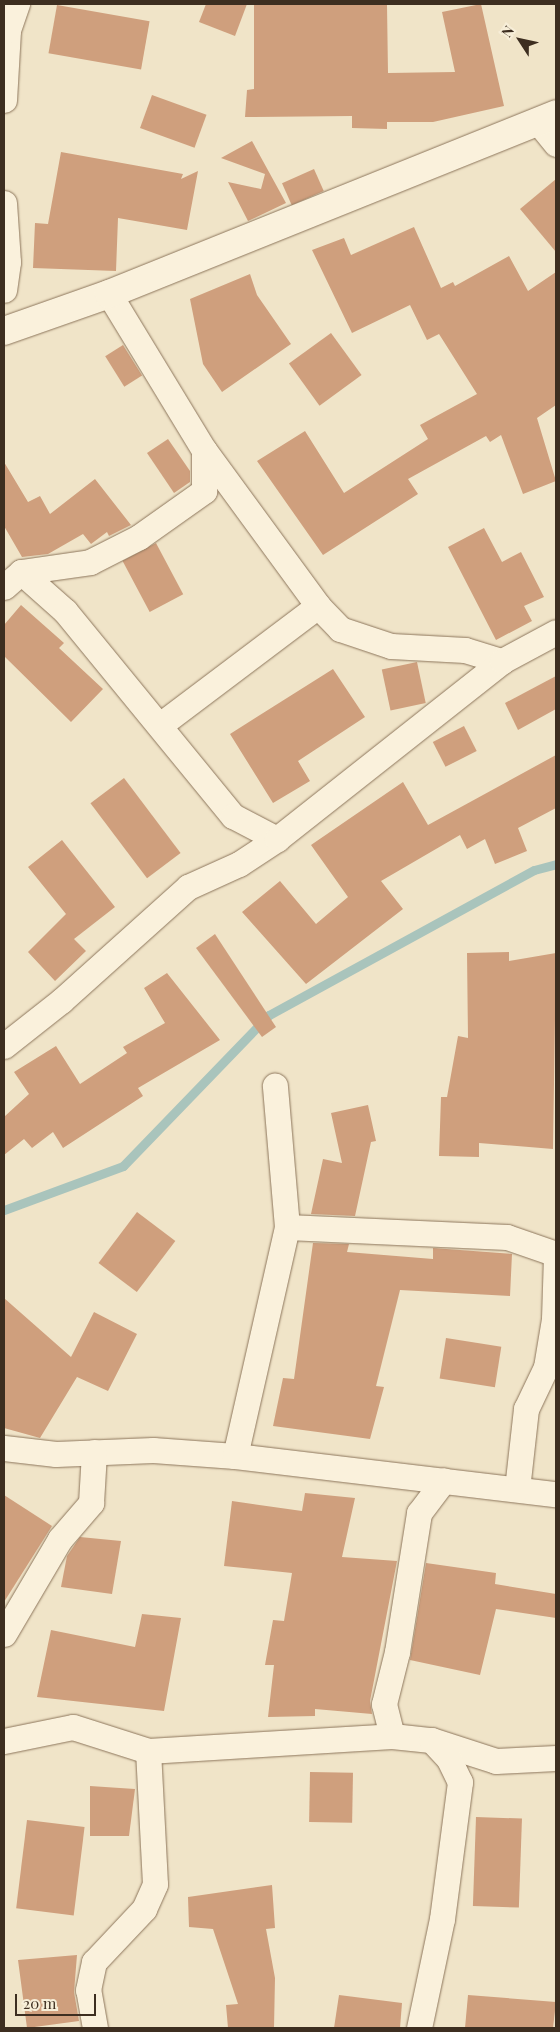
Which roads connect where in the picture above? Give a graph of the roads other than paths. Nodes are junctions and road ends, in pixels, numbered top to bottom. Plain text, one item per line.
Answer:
1 (17, 4) edge
2 (4, 100) edge
3 (548, 119) edge
4 (556, 144) edge
5 (4, 203) edge
6 (4, 290) edge
7 (109, 294) junction
8 (4, 331) edge
9 (204, 450) junction
10 (13, 580) edge
11 (318, 606) junction
12 (556, 632) edge
13 (502, 661) junction
14 (160, 725) junction
15 (277, 839) junction
16 (4, 1046) edge
17 (275, 1086) dead end
18 (287, 1227) junction
19 (556, 1254) edge
20 (4, 1448) edge
21 (94, 1452) junction
22 (235, 1456) junction
23 (444, 1480) junction
24 (517, 1489) junction
25 (556, 1494) edge
26 (4, 1634) edge
27 (392, 1736) junction
28 (431, 1740) junction
29 (4, 1741) edge
30 (148, 1751) junction
31 (556, 1758) edge
32 (95, 2028) edge
33 (419, 2028) edge

1 - 2 street
3 - 4 street
3 - 7 street
5 - 6 street
7 - 8 street
7 - 9 street
9 - 10 street
9 - 11 street
10 - 14 street
11 - 13 street
11 - 14 street
12 - 13 street
13 - 15 street
14 - 15 street
15 - 16 street
17 - 18 street
18 - 19 street
18 - 22 street
19 - 24 street
20 - 21 street
21 - 22 street
21 - 26 street
22 - 23 street
23 - 24 street
23 - 27 street
24 - 25 street
27 - 28 street
27 - 30 street
28 - 31 street
28 - 33 street
29 - 30 street
30 - 32 street

